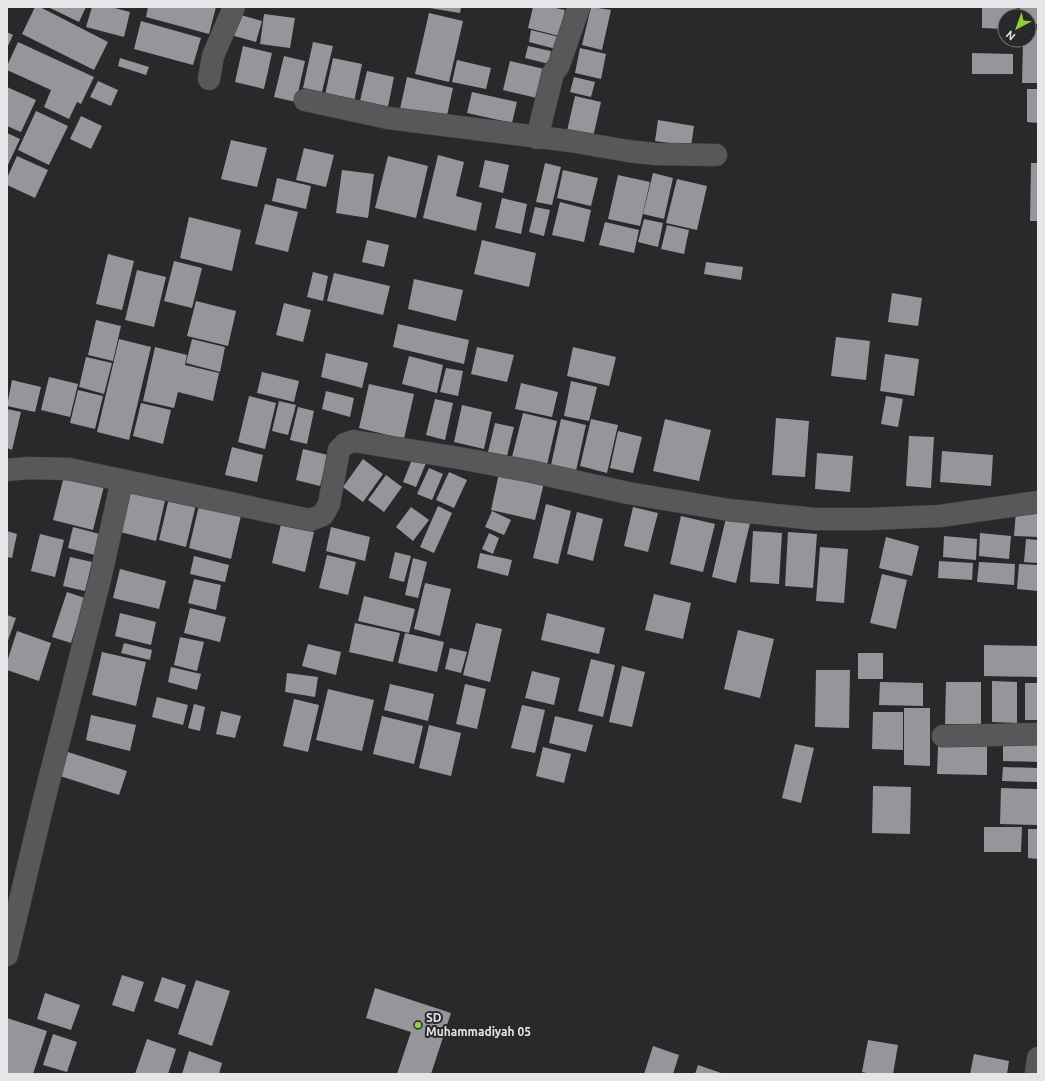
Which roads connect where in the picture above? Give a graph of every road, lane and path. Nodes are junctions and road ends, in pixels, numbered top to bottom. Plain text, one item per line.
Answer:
1 (234, 7) edge
2 (579, 7) edge
3 (209, 79) dead end
4 (305, 100) dead end
5 (537, 138) junction
6 (716, 154) dead end
7 (7, 470) edge
8 (122, 480) junction
9 (1038, 502) edge
10 (1038, 734) edge
11 (943, 736) dead end
12 (7, 955) edge
13 (1038, 1058) edge
14 (1036, 1074) edge

1 - 3 street
2 - 5 street
4 - 5 street
5 - 6 street
7 - 8 street
8 - 9 street
8 - 12 street
10 - 11 street
13 - 14 street

